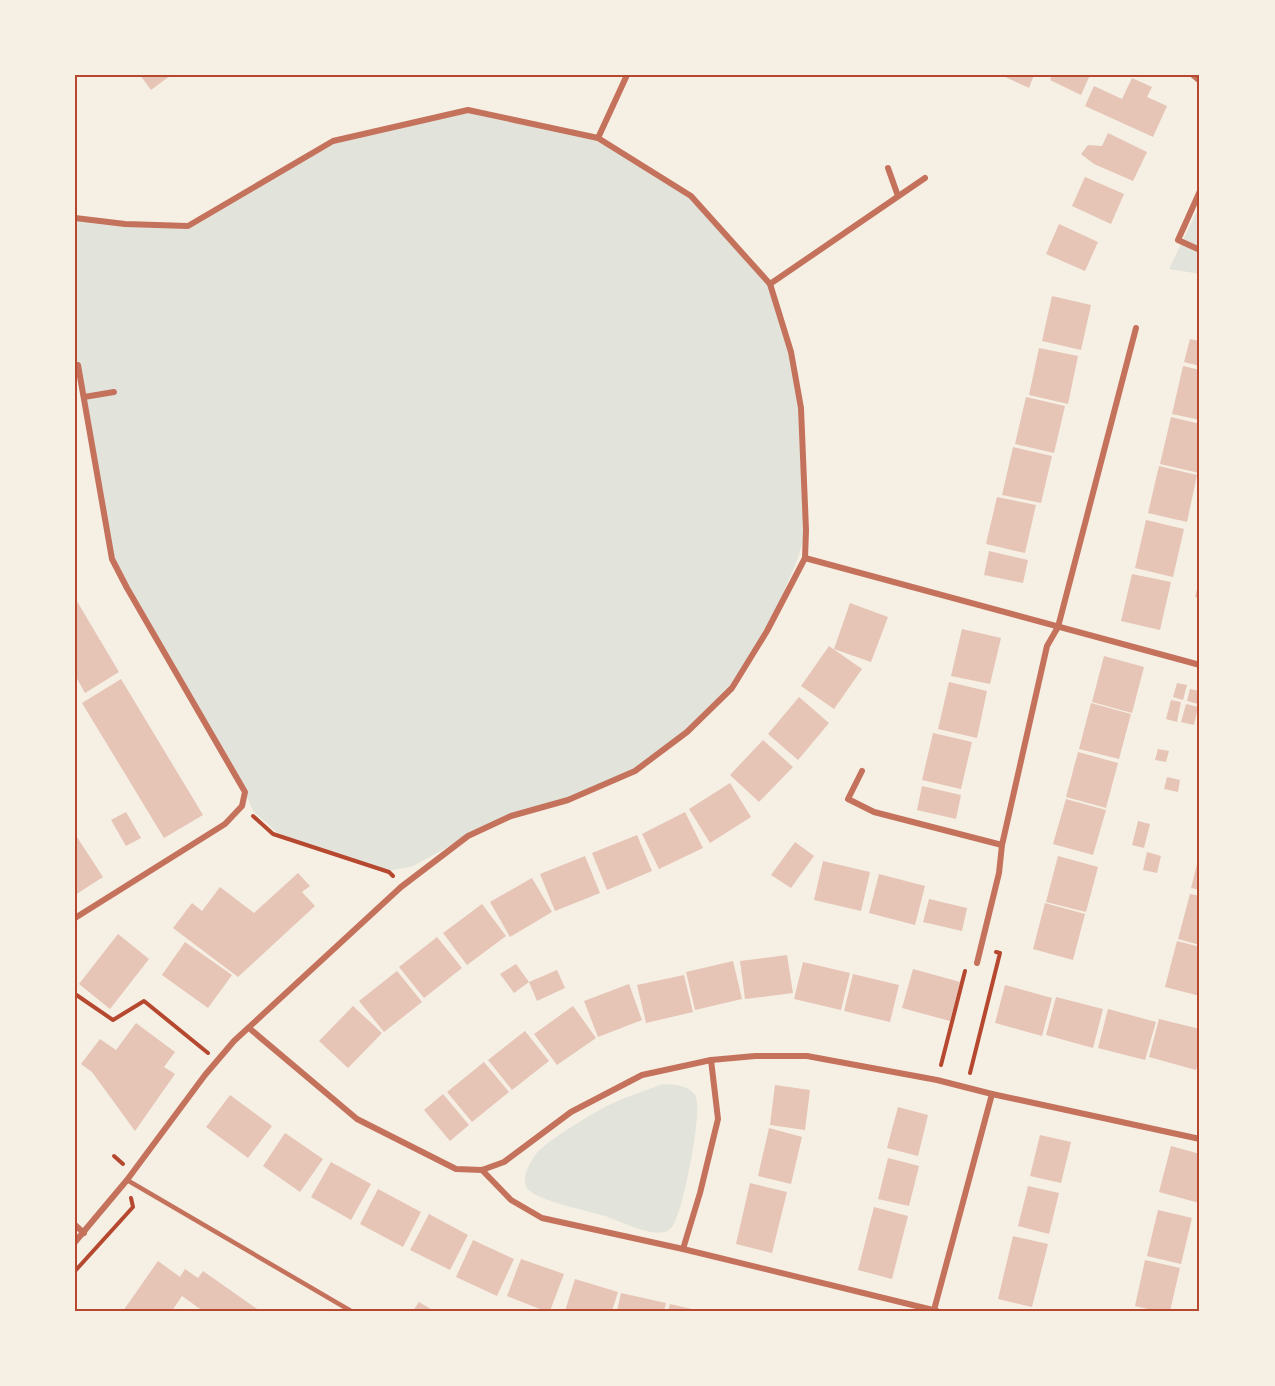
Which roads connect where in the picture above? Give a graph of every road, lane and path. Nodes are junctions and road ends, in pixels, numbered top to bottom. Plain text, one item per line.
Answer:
1 (627, 75) edge
2 (1193, 75) edge
3 (1200, 81) edge
4 (598, 138) junction
5 (888, 168) dead end
6 (925, 178) dead end
7 (1200, 191) edge
8 (898, 196) junction
9 (75, 218) edge
10 (1200, 250) edge
11 (770, 284) junction
12 (1136, 328) dead end
13 (78, 365) dead end
14 (114, 392) dead end
15 (84, 397) junction
16 (805, 558) junction
17 (1058, 627) junction
18 (1200, 665) edge
19 (862, 771) dead end
20 (242, 806) junction
21 (1002, 845) junction
22 (401, 888) junction
23 (75, 918) edge
24 (981, 948) junction
25 (977, 963) joint
26 (75, 994) edge
27 (249, 1028) junction
28 (218, 1060) junction
29 (711, 1060) junction
30 (937, 1080) junction
31 (967, 1088) junction
32 (992, 1094) junction
33 (1200, 1139) edge
34 (482, 1170) junction
35 (127, 1180) junction
36 (75, 1226) edge
37 (84, 1233) junction
38 (75, 1242) edge
39 (683, 1249) junction
40 (75, 1271) edge
41 (350, 1311) edge
42 (936, 1311) edge

1 - 4 street
2 - 3 street
4 - 9 street
4 - 11 street
5 - 8 street
6 - 8 street
7 - 10 street
8 - 11 street
11 - 16 street
12 - 17 street
13 - 15 street
14 - 15 street
15 - 20 street
16 - 17 street
16 - 22 street
17 - 18 street
17 - 21 street
19 - 21 street
20 - 22 path
20 - 23 street
21 - 24 street
22 - 27 street
24 - 25 street
24 - 31 path
25 - 30 path
26 - 28 path
27 - 28 street
27 - 34 street
28 - 35 street
29 - 30 street
29 - 34 street
29 - 39 street
30 - 31 street
31 - 32 street
32 - 33 street
32 - 42 street
34 - 39 street
35 - 37 street
35 - 40 path
35 - 41 lane
36 - 37 street
37 - 38 street
39 - 42 street

